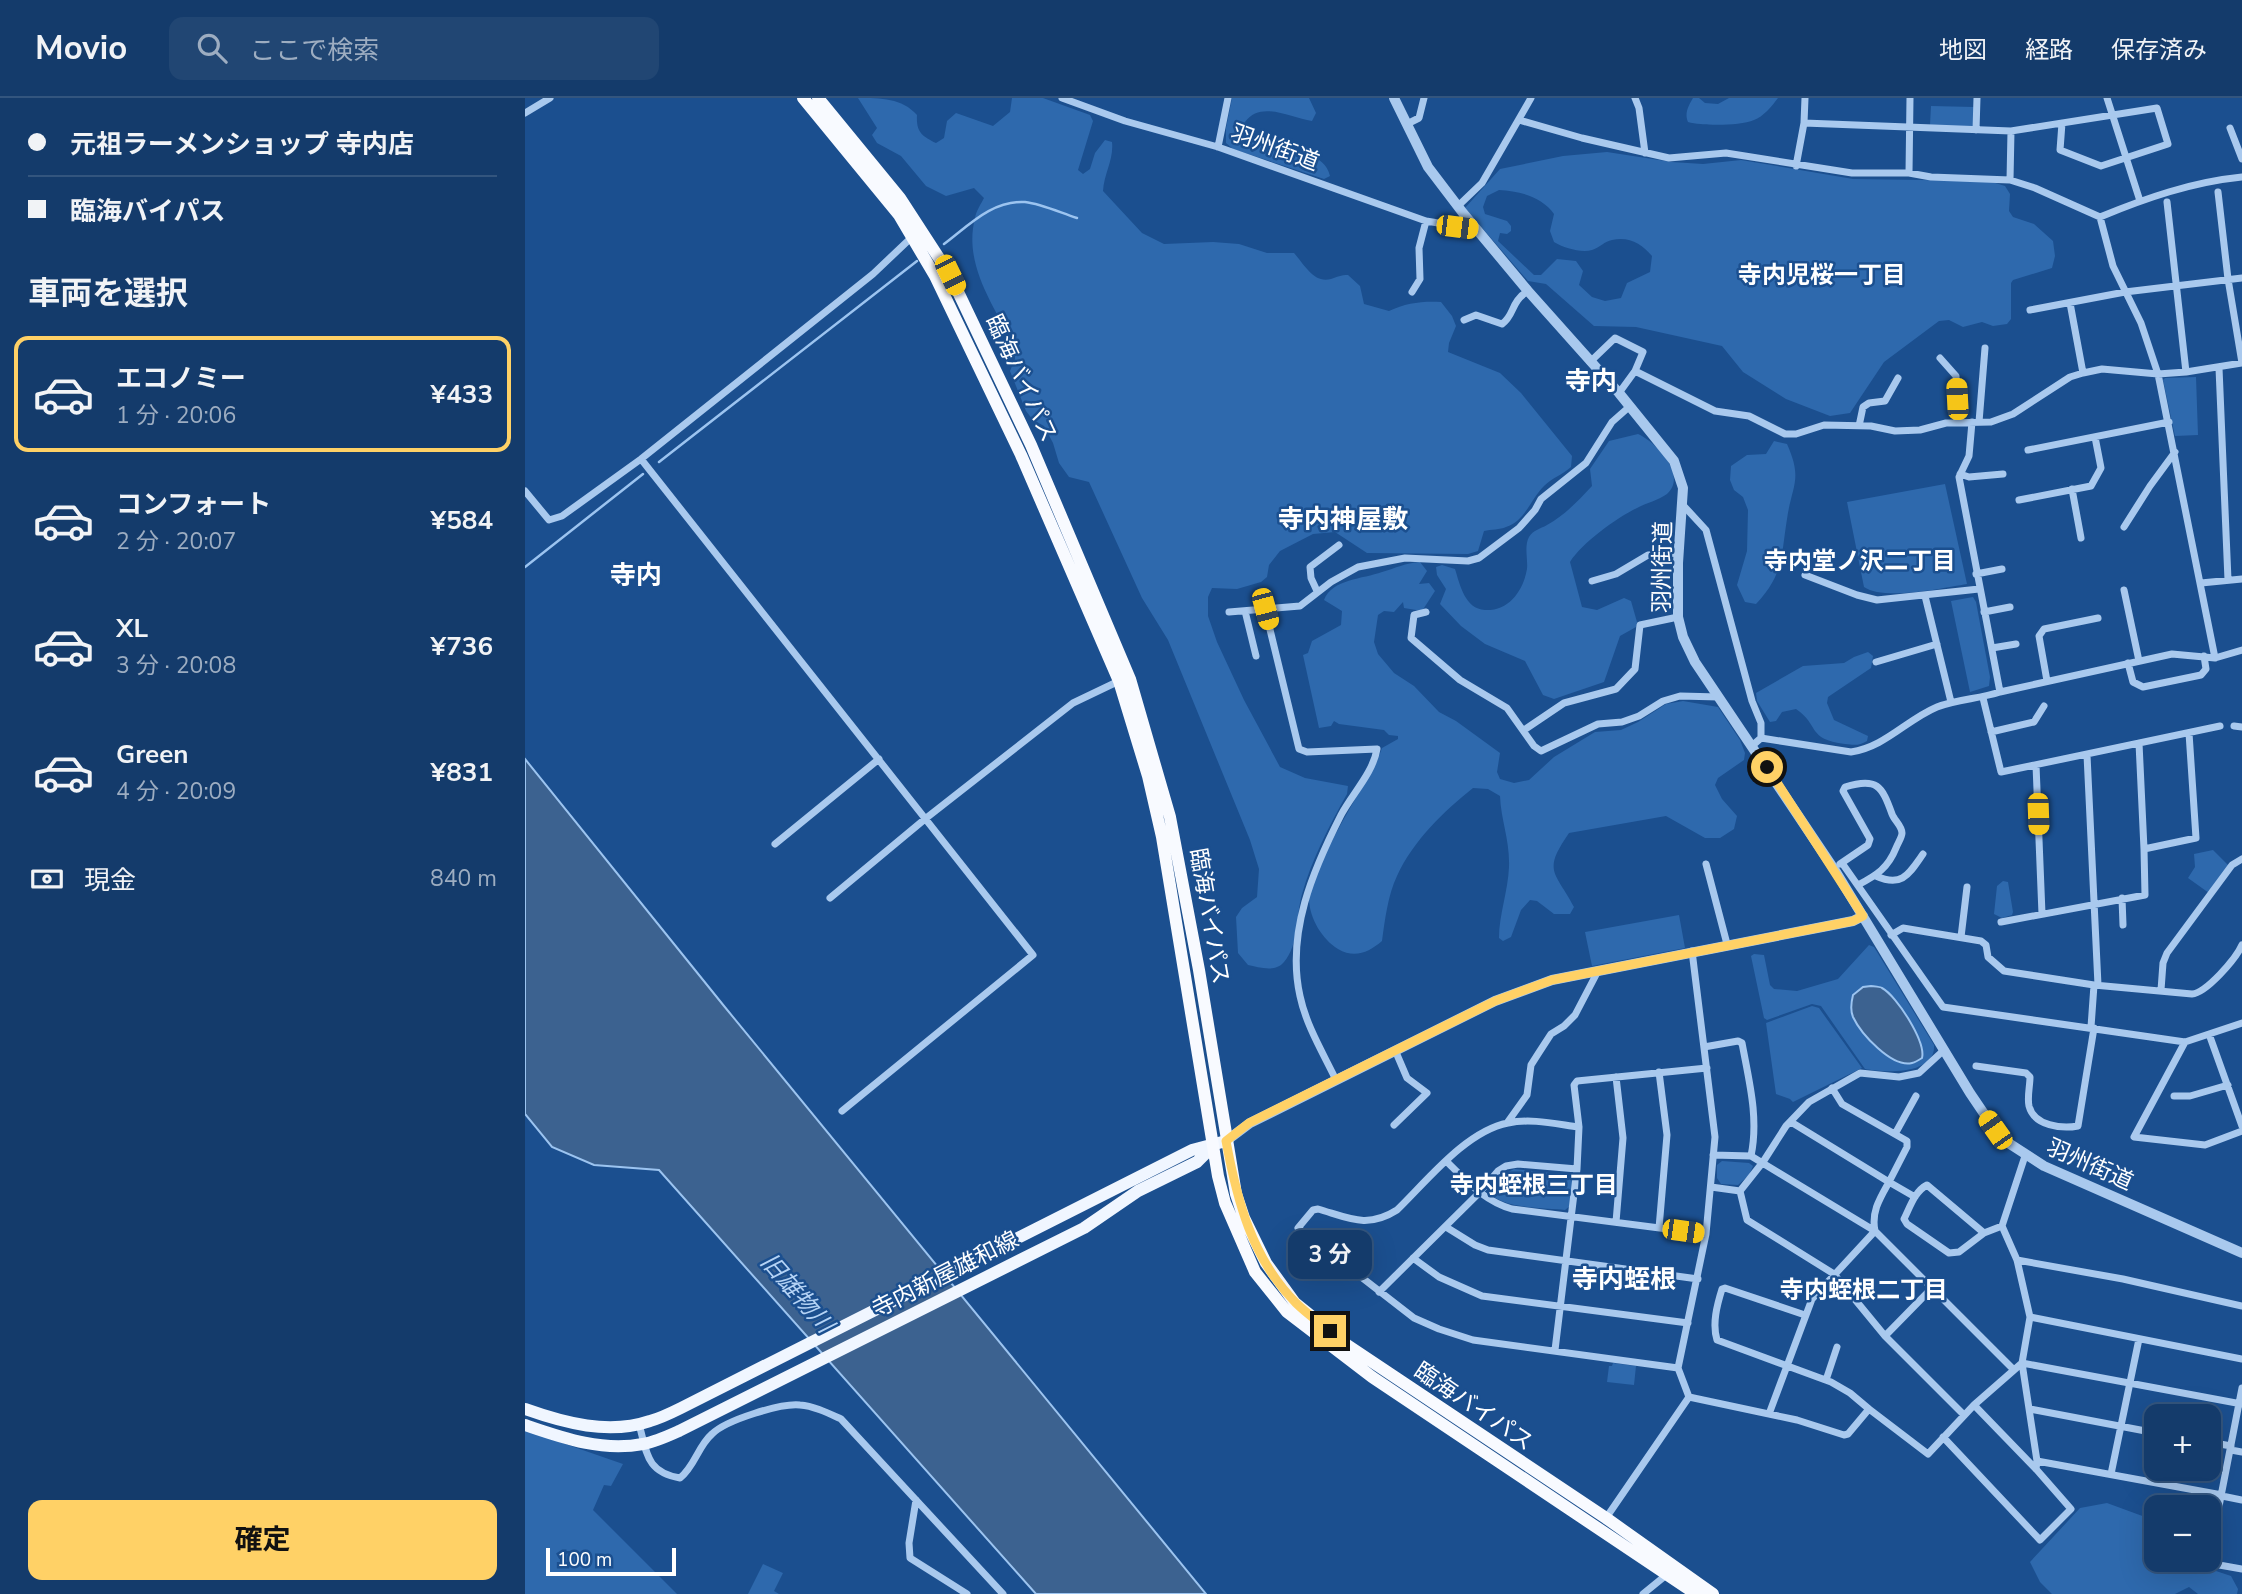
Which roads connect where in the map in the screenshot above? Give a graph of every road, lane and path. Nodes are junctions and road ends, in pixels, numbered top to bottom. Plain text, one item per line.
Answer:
1 (550, 98) edge
2 (803, 98) edge
3 (818, 98) edge
4 (1062, 98) edge
5 (1228, 98) edge
6 (1394, 98) edge
7 (1424, 98) edge
8 (1531, 98) edge
9 (1635, 98) edge
10 (1805, 98) edge
11 (1910, 98) edge
12 (1977, 98) edge
13 (2107, 98) edge
14 (525, 113) edge
15 (2113, 114) junction
16 (1519, 120) junction
17 (1804, 123) junction
18 (2062, 123) junction
19 (1407, 124) junction
20 (1910, 128) junction
21 (2230, 128) dead end
22 (1976, 130) junction
23 (2011, 131) junction
24 (1218, 147) junction
25 (1645, 153) junction
26 (2126, 159) junction
27 (2242, 159) edge
28 (1796, 166) junction
29 (1909, 173) junction
30 (2242, 177) edge
31 (2010, 180) junction
32 (2218, 192) dead end
33 (2140, 201) junction
34 (2167, 202) dead end
35 (1458, 206) junction
36 (2100, 217) junction
37 (1426, 221) junction
38 (1475, 229) junction
39 (917, 232) junction
40 (2242, 278) edge
41 (2228, 279) junction
42 (2175, 287) junction
43 (1412, 292) dead end
44 (1528, 292) junction
45 (2125, 292) junction
46 (2070, 303) junction
47 (2030, 310) dead end
48 (1464, 320) dead end
49 (1985, 348) dead end
50 (1940, 358) dead end
51 (1590, 362) junction
52 (2219, 368) junction
53 (1635, 371) junction
54 (2186, 372) junction
55 (2083, 373) junction
56 (2158, 374) junction
57 (1898, 378) dead end
58 (1619, 393) junction
59 (1629, 407) junction
60 (1957, 422) junction
61 (1976, 422) junction
62 (2169, 422) junction
63 (1859, 426) junction
64 (2095, 437) junction
65 (2028, 450) dead end
66 (2175, 452) junction
67 (641, 459) junction
68 (1960, 474) junction
69 (2003, 474) dead end
70 (2072, 489) junction
71 (525, 491) edge
72 (2019, 500) dead end
73 (1682, 504) junction
74 (2124, 527) dead end
75 (2081, 538) dead end
76 (1339, 545) dead end
77 (1679, 553) junction
78 (2003, 569) dead end
79 (1976, 574) junction
80 (1805, 575) dead end
81 (2242, 579) edge
82 (2228, 580) junction
83 (1592, 582) dead end
84 (2201, 583) junction
85 (1979, 589) junction
86 (2124, 590) dead end
87 (1317, 591) junction
88 (1925, 596) junction
89 (2010, 607) dead end
90 (1265, 609) junction
91 (1245, 611) junction
92 (1229, 612) dead end
93 (1426, 612) dead end
94 (1984, 612) junction
95 (1678, 617) junction
96 (2098, 618) dead end
97 (1937, 644) junction
98 (2016, 644) dead end
99 (1992, 648) junction
100 (2242, 650) edge
101 (1256, 656) dead end
102 (2204, 656) junction
103 (2215, 658) junction
104 (2139, 661) junction
105 (1877, 662) dead end
106 (2128, 663) junction
107 (1124, 680) junction
108 (2047, 681) junction
109 (2000, 692) junction
110 (1719, 697) junction
111 (1983, 698) junction
112 (1951, 702) junction
113 (2044, 706) dead end
114 (2220, 726) dead end
115 (1524, 730) junction
116 (1991, 732) junction
117 (2189, 733) junction
118 (1757, 742) junction
119 (2139, 743) junction
120 (2087, 755) junction
121 (879, 759) junction
122 (2036, 765) junction
123 (925, 819) junction
124 (775, 844) dead end
125 (2144, 849) junction
126 (1923, 854) dead end
127 (2242, 859) edge
128 (1706, 864) dead end
129 (1838, 865) junction
130 (1875, 876) junction
131 (1859, 885) junction
132 (1968, 887) dead end
133 (830, 898) dead end
134 (2122, 898) junction
135 (2094, 903) junction
136 (2042, 914) junction
137 (1863, 916) junction
138 (2001, 922) dead end
139 (2123, 925) dead end
140 (1891, 935) junction
141 (1961, 937) junction
142 (1727, 944) junction
143 (2242, 945) edge
144 (1692, 951) junction
145 (1598, 971) junction
146 (2096, 985) junction
147 (2161, 990) junction
148 (2242, 1023) edge
149 (2093, 1027) junction
150 (2209, 1034) junction
151 (2185, 1042) junction
152 (1704, 1047) junction
153 (1395, 1050) junction
154 (1944, 1050) junction
155 (1976, 1066) dead end
156 (1707, 1068) junction
157 (1658, 1072) junction
158 (1616, 1077) junction
159 (1336, 1080) junction
160 (2228, 1085) junction
161 (1832, 1088) junction
162 (1916, 1096) dead end
163 (2174, 1096) dead end
164 (842, 1111) dead end
165 (1791, 1122) junction
166 (1507, 1123) junction
167 (1394, 1125) dead end
168 (2242, 1126) edge
169 (1579, 1127) junction
170 (2242, 1131) edge
171 (1895, 1134) junction
172 (1220, 1143) junction
173 (1713, 1155) junction
174 (1751, 1156) junction
175 (2025, 1156) junction
176 (1447, 1162) junction
177 (1763, 1162) junction
178 (1577, 1170) junction
179 (1889, 1182) junction
180 (1711, 1187) junction
181 (1740, 1191) junction
182 (1479, 1193) junction
183 (1915, 1197) junction
184 (1573, 1215) junction
185 (1616, 1222) junction
186 (2002, 1226) junction
187 (1445, 1227) junction
188 (1659, 1228) junction
189 (1875, 1231) junction
190 (1984, 1233) junction
191 (1706, 1234) junction
192 (2242, 1252) edge
193 (1413, 1258) junction
194 (2017, 1260) junction
195 (1566, 1261) junction
196 (1835, 1274) junction
197 (1698, 1279) junction
198 (1932, 1288) junction
199 (1379, 1292) junction
200 (1560, 1306) junction
201 (2242, 1306) edge
202 (1805, 1314) junction
203 (2030, 1317) junction
204 (1688, 1323) junction
205 (1885, 1336) junction
206 (2139, 1339) junction
207 (1837, 1347) dead end
208 (1555, 1350) junction
209 (2242, 1359) edge
210 (2022, 1363) junction
211 (1786, 1367) junction
212 (1678, 1368) junction
213 (2014, 1370) junction
214 (1826, 1380) junction
215 (2129, 1383) junction
216 (2242, 1388) edge
217 (1689, 1397) junction
218 (2240, 1404) edge
219 (1973, 1405) junction
220 (525, 1409) edge
221 (1869, 1409) junction
222 (2030, 1409) junction
223 (1769, 1414) junction
224 (1964, 1415) junction
225 (639, 1424) junction
226 (525, 1425) edge
227 (2120, 1426) junction
228 (2144, 1431) edge
229 (1943, 1437) junction
230 (644, 1444) junction
231 (2221, 1445) edge
232 (2231, 1448) junction
233 (2242, 1452) edge
234 (2037, 1465) junction
235 (2111, 1474) junction
236 (2222, 1496) junction
237 (916, 1500) junction
238 (2242, 1500) edge
239 (1606, 1518) junction
240 (2242, 1569) edge
241 (1672, 1571) junction
242 (967, 1594) edge
243 (1003, 1594) edge
244 (1643, 1594) edge
245 (1696, 1594) edge
246 (1713, 1594) edge

1 - 14 street
2 - 39 highway, 臨海バイパス
3 - 39 highway, 臨海バイパス
4 - 24 street, 羽州街道
5 - 24 street
6 - 19 street
7 - 19 street
8 - 16 street
9 - 25 street
10 - 17 street
11 - 20 street
12 - 22 street
13 - 15 street
15 - 18 street
15 - 26 street
15 - 26 street
16 - 25 street
16 - 35 street
17 - 20 street
17 - 28 street
18 - 23 street
18 - 26 street
19 - 35 street
20 - 22 street
20 - 29 street
21 - 27 street
22 - 23 street
23 - 31 street
24 - 37 street, 羽州街道
25 - 28 street
26 - 33 street
28 - 29 street
29 - 31 street
30 - 33 street
31 - 36 street
32 - 41 street
33 - 36 street
34 - 42 street
35 - 38 street
36 - 45 street
37 - 38 street, 羽州街道
37 - 43 street
38 - 44 street, 羽州街道
39 - 67 street
39 - 107 highway, 臨海バイパス
40 - 41 street
41 - 42 street
41 - 52 street
42 - 45 street
42 - 54 street
44 - 48 street
44 - 51 street, 羽州街道
45 - 46 street
45 - 56 street
46 - 47 street
46 - 55 street
49 - 61 street
50 - 60 street
51 - 53 street
51 - 58 street, 羽州街道
52 - 54 street
52 - 82 street
53 - 58 street
53 - 63 street
54 - 56 street
55 - 56 street
55 - 61 street
56 - 62 street
57 - 63 street
58 - 59 street, 羽州街道
59 - 73 street, 羽州街道
59 - 87 street
60 - 61 street
60 - 63 street
61 - 68 street
62 - 64 street
62 - 66 street
64 - 65 street
64 - 70 street
66 - 74 street
66 - 84 street
67 - 71 street
67 - 121 street
68 - 69 street
68 - 79 street
70 - 72 street
70 - 75 street
73 - 77 street, 羽州街道
73 - 118 street
76 - 87 street
77 - 83 street
77 - 95 street, 羽州街道
78 - 79 street
79 - 85 street
80 - 88 street
81 - 82 street
82 - 84 street
84 - 103 street
85 - 88 street
85 - 94 street
86 - 104 street
87 - 90 street
88 - 97 street
89 - 94 street
90 - 91 street
90 - 159 street
91 - 92 street
91 - 101 street
93 - 115 street
94 - 99 street
95 - 110 street, 羽州街道
95 - 115 street
96 - 108 street
97 - 105 street
97 - 112 street
98 - 99 street
99 - 109 street
100 - 103 street
102 - 103 street
102 - 104 street
102 - 106 street
104 - 106 street
106 - 108 street
107 - 123 street
107 - 172 highway, 臨海バイパス
108 - 109 street
109 - 111 street
110 - 115 street
110 - 118 street, 羽州街道
111 - 112 street
111 - 116 street
112 - 118 street
113 - 116 street
114 - 117 street
116 - 122 street
117 - 119 street
117 - 125 street
118 - 129 street, 羽州街道
119 - 120 street
119 - 125 street
120 - 122 street
120 - 135 street
121 - 123 street
121 - 124 street
122 - 136 street
123 - 133 street
123 - 164 street
125 - 134 street
126 - 130 street
127 - 147 street
128 - 142 street
129 - 130 street
129 - 131 street
129 - 137 street, 羽州街道
130 - 131 street
131 - 140 street
132 - 141 street
134 - 135 street
134 - 139 street
135 - 136 street
135 - 146 street
136 - 138 street
137 - 142 street
137 - 154 street, 羽州街道
140 - 141 street
140 - 149 street
141 - 146 street
142 - 144 street
143 - 147 street
144 - 145 street
144 - 152 street
145 - 153 street
145 - 166 street
146 - 147 street
146 - 149 street
148 - 150 street
149 - 151 street
149 - 155 street
150 - 151 street
150 - 160 street
151 - 170 street
152 - 156 street
152 - 174 street
153 - 159 street
153 - 167 street
154 - 161 street
154 - 175 street, 羽州街道
156 - 157 street
156 - 173 street
157 - 158 street
157 - 188 street
158 - 169 street
158 - 185 street
159 - 172 street
160 - 163 street
160 - 168 street
161 - 165 street
161 - 171 street
162 - 171 street
165 - 177 street
165 - 179 street
166 - 169 street
166 - 176 street
169 - 178 street
171 - 179 street
172 - 225 main road, 寺内新屋雄和線
172 - 230 main road, 寺内新屋雄和線
172 - 239 highway, 臨海バイパス
172 - 241 highway, 臨海バイパス
173 - 174 street
173 - 180 street
174 - 177 street
175 - 186 street
175 - 192 street, 羽州街道
176 - 182 street
176 - 199 street
177 - 181 street
177 - 189 street
178 - 182 street
178 - 184 street
179 - 183 street
179 - 189 street
180 - 181 street
180 - 191 street
181 - 196 street
182 - 184 street
182 - 187 street
183 - 190 street
183 - 190 street
184 - 185 street
184 - 195 street
185 - 188 street
186 - 190 street
186 - 194 street
187 - 193 street
187 - 195 street
188 - 191 street
189 - 196 street
189 - 198 street
191 - 197 street
193 - 199 street
193 - 200 street
194 - 201 street
194 - 203 street
195 - 197 street
195 - 200 street
196 - 202 street
196 - 205 street
197 - 204 street
198 - 205 street
198 - 213 street
199 - 208 street
200 - 204 street
200 - 208 street
202 - 211 street
202 - 211 street
203 - 206 street
203 - 210 street
204 - 212 street
205 - 224 street
206 - 209 street
206 - 215 street
207 - 214 street
208 - 212 street
210 - 213 street
210 - 215 street
210 - 222 street
211 - 214 street
211 - 223 street
212 - 217 street
213 - 219 street
214 - 221 street
215 - 218 street
215 - 227 street
216 - 218 street
217 - 223 street
217 - 239 street
218 - 232 street
219 - 224 street
219 - 234 street
220 - 225 main road, 寺内新屋雄和線
221 - 223 street
221 - 229 street
222 - 227 street
222 - 234 street
224 - 229 street
225 - 230 street
226 - 230 main road, 寺内新屋雄和線
227 - 228 street
227 - 235 street
229 - 234 street
230 - 237 street
231 - 232 street
232 - 233 street
232 - 236 street
234 - 235 street
235 - 236 street
236 - 238 street
236 - 240 street
237 - 242 street
237 - 243 street
239 - 241 highway, 臨海バイパス
241 - 244 street
241 - 245 highway, 臨海バイパス
241 - 246 highway, 臨海バイパス

